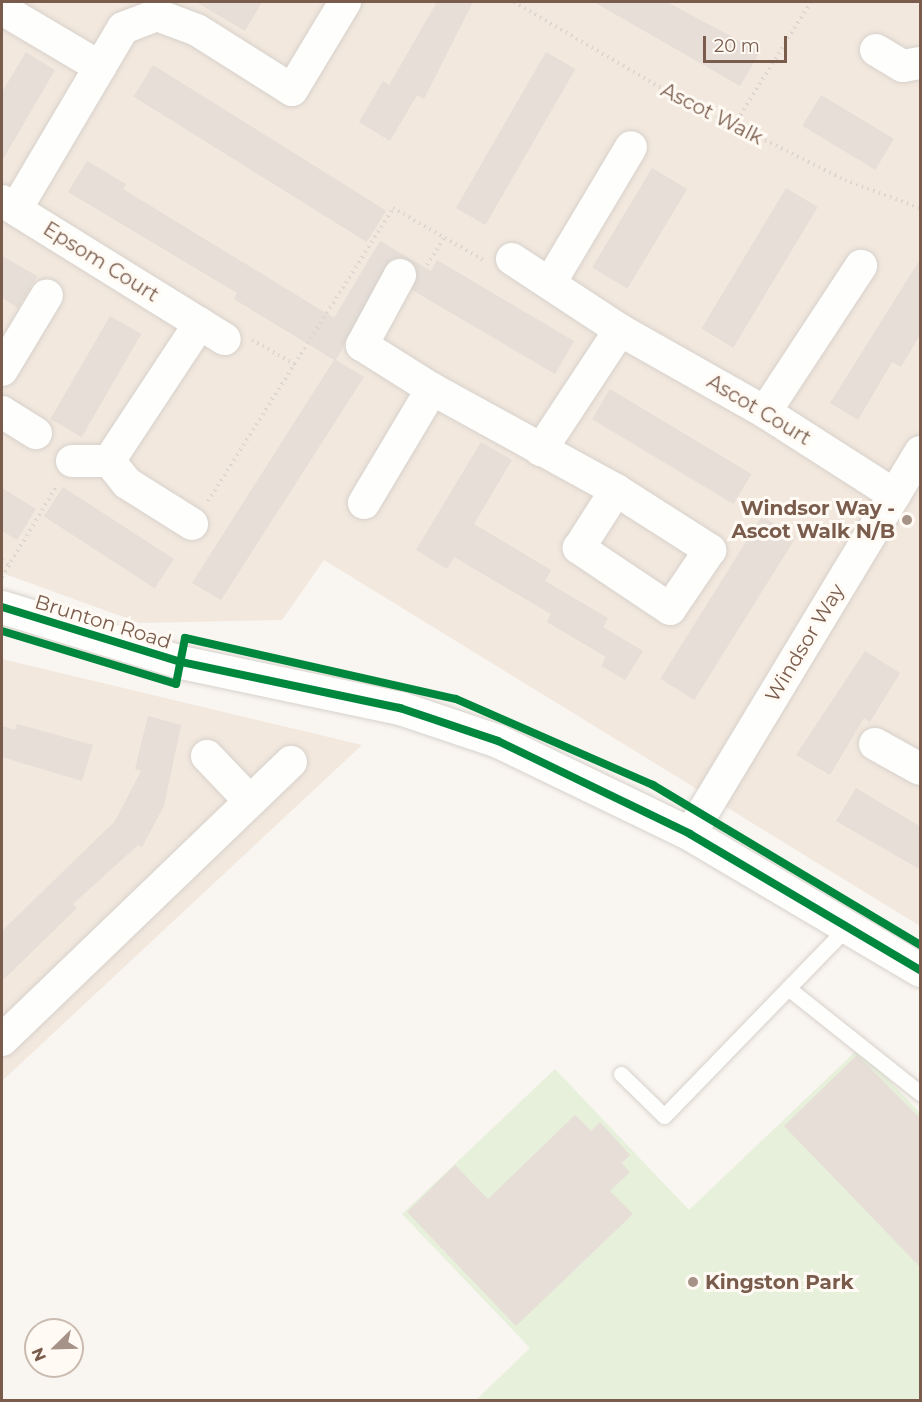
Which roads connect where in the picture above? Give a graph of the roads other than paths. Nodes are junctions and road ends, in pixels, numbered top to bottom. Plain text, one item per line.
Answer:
1 (345, 2) edge
2 (2, 9) edge
3 (876, 50) dead end
4 (921, 63) edge
5 (100, 67) junction
6 (632, 147) dead end
7 (9, 205) edge
8 (512, 259) road end
9 (861, 266) dead end
10 (400, 275) dead end
11 (550, 283) junction
12 (47, 295) dead end
13 (620, 330) junction
14 (2, 369) edge
15 (432, 389) junction
16 (2, 412) edge
17 (765, 412) junction
18 (36, 433) dead end
19 (541, 450) junction
20 (921, 452) edge
21 (72, 461) road end
22 (109, 461) junction
23 (616, 490) junction
24 (895, 495) junction
25 (364, 503) dead end
26 (192, 524) road end
27 (2, 607) edge
28 (875, 744) dead end
29 (207, 756) dead end
30 (291, 762) dead end
31 (921, 769) edge
32 (250, 801) junction
33 (690, 834) junction
34 (848, 926) junction
35 (921, 970) edge
36 (788, 988) junction
37 (2, 1040) edge
38 (621, 1074) dead end
39 (921, 1093) edge

1 - 5 street
2 - 5 street
3 - 4 street
5 - 7 street
6 - 11 street
7 - 22 street, Epsom Court
8 - 11 street, Ascot Court
9 - 17 street
10 - 15 street
11 - 13 street, Ascot Court
12 - 14 street
13 - 17 street, Ascot Court
13 - 19 street
15 - 19 street
15 - 25 street
16 - 18 street
17 - 24 street, Ascot Court
19 - 23 street
20 - 24 street, Windsor Way
21 - 22 street
22 - 26 street
23 - 23 street
24 - 33 street, Windsor Way
27 - 33 street, Brunton Road
28 - 31 street
29 - 32 street
30 - 32 street
32 - 37 street
33 - 34 street, Brunton Road
34 - 35 street, Brunton Road
34 - 36 lane
36 - 38 lane
36 - 39 lane

